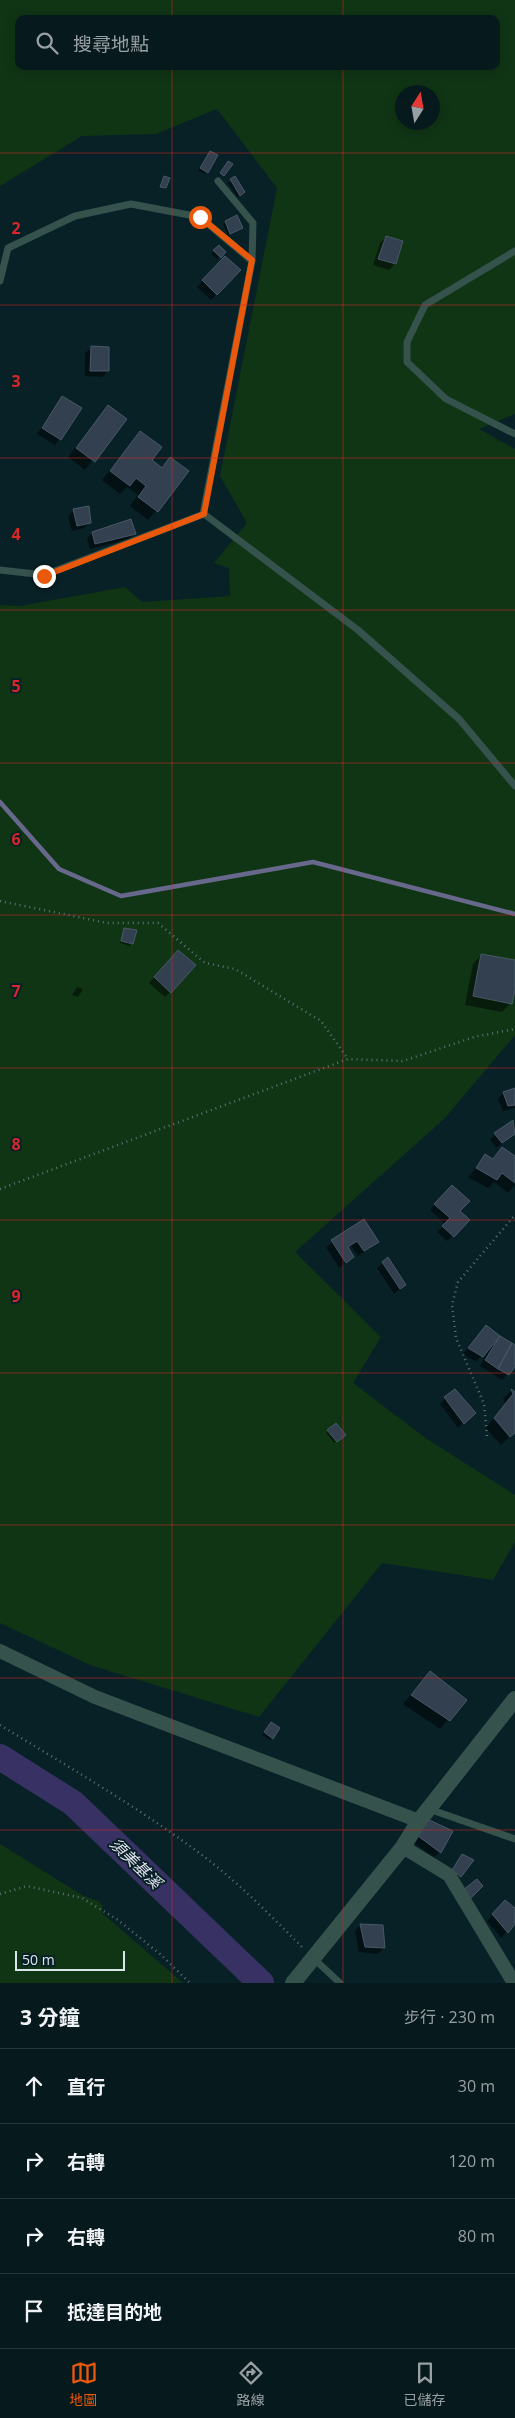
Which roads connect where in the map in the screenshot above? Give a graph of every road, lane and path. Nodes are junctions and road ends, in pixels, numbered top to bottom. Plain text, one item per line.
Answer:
1 (218, 181) dead end
2 (515, 251) edge
3 (252, 260) junction
4 (0, 282) edge
5 (515, 434) edge
6 (204, 514) junction
7 (0, 570) edge
8 (515, 786) edge
9 (0, 901) edge
10 (515, 1029) edge
11 (348, 1059) junction
12 (0, 1189) edge
13 (515, 1215) edge
14 (487, 1436) dead end
15 (0, 1651) edge
16 (515, 1699) edge
17 (0, 1726) edge
18 (424, 1815) junction
19 (515, 1840) edge
20 (403, 1847) junction
21 (0, 1894) edge
22 (310, 1960) junction
23 (190, 1983) edge
24 (293, 1983) edge
25 (340, 1983) edge
26 (514, 1983) edge

1 - 3 lane
2 - 5 lane
3 - 4 lane
3 - 6 lane
6 - 7 lane
6 - 8 lane
9 - 11 path
10 - 11 path
11 - 12 path
13 - 14 path
15 - 18 street
16 - 18 street
17 - 22 path
18 - 19 lane
18 - 20 street
20 - 22 street
20 - 26 street
21 - 23 path
22 - 24 street
22 - 25 lane

